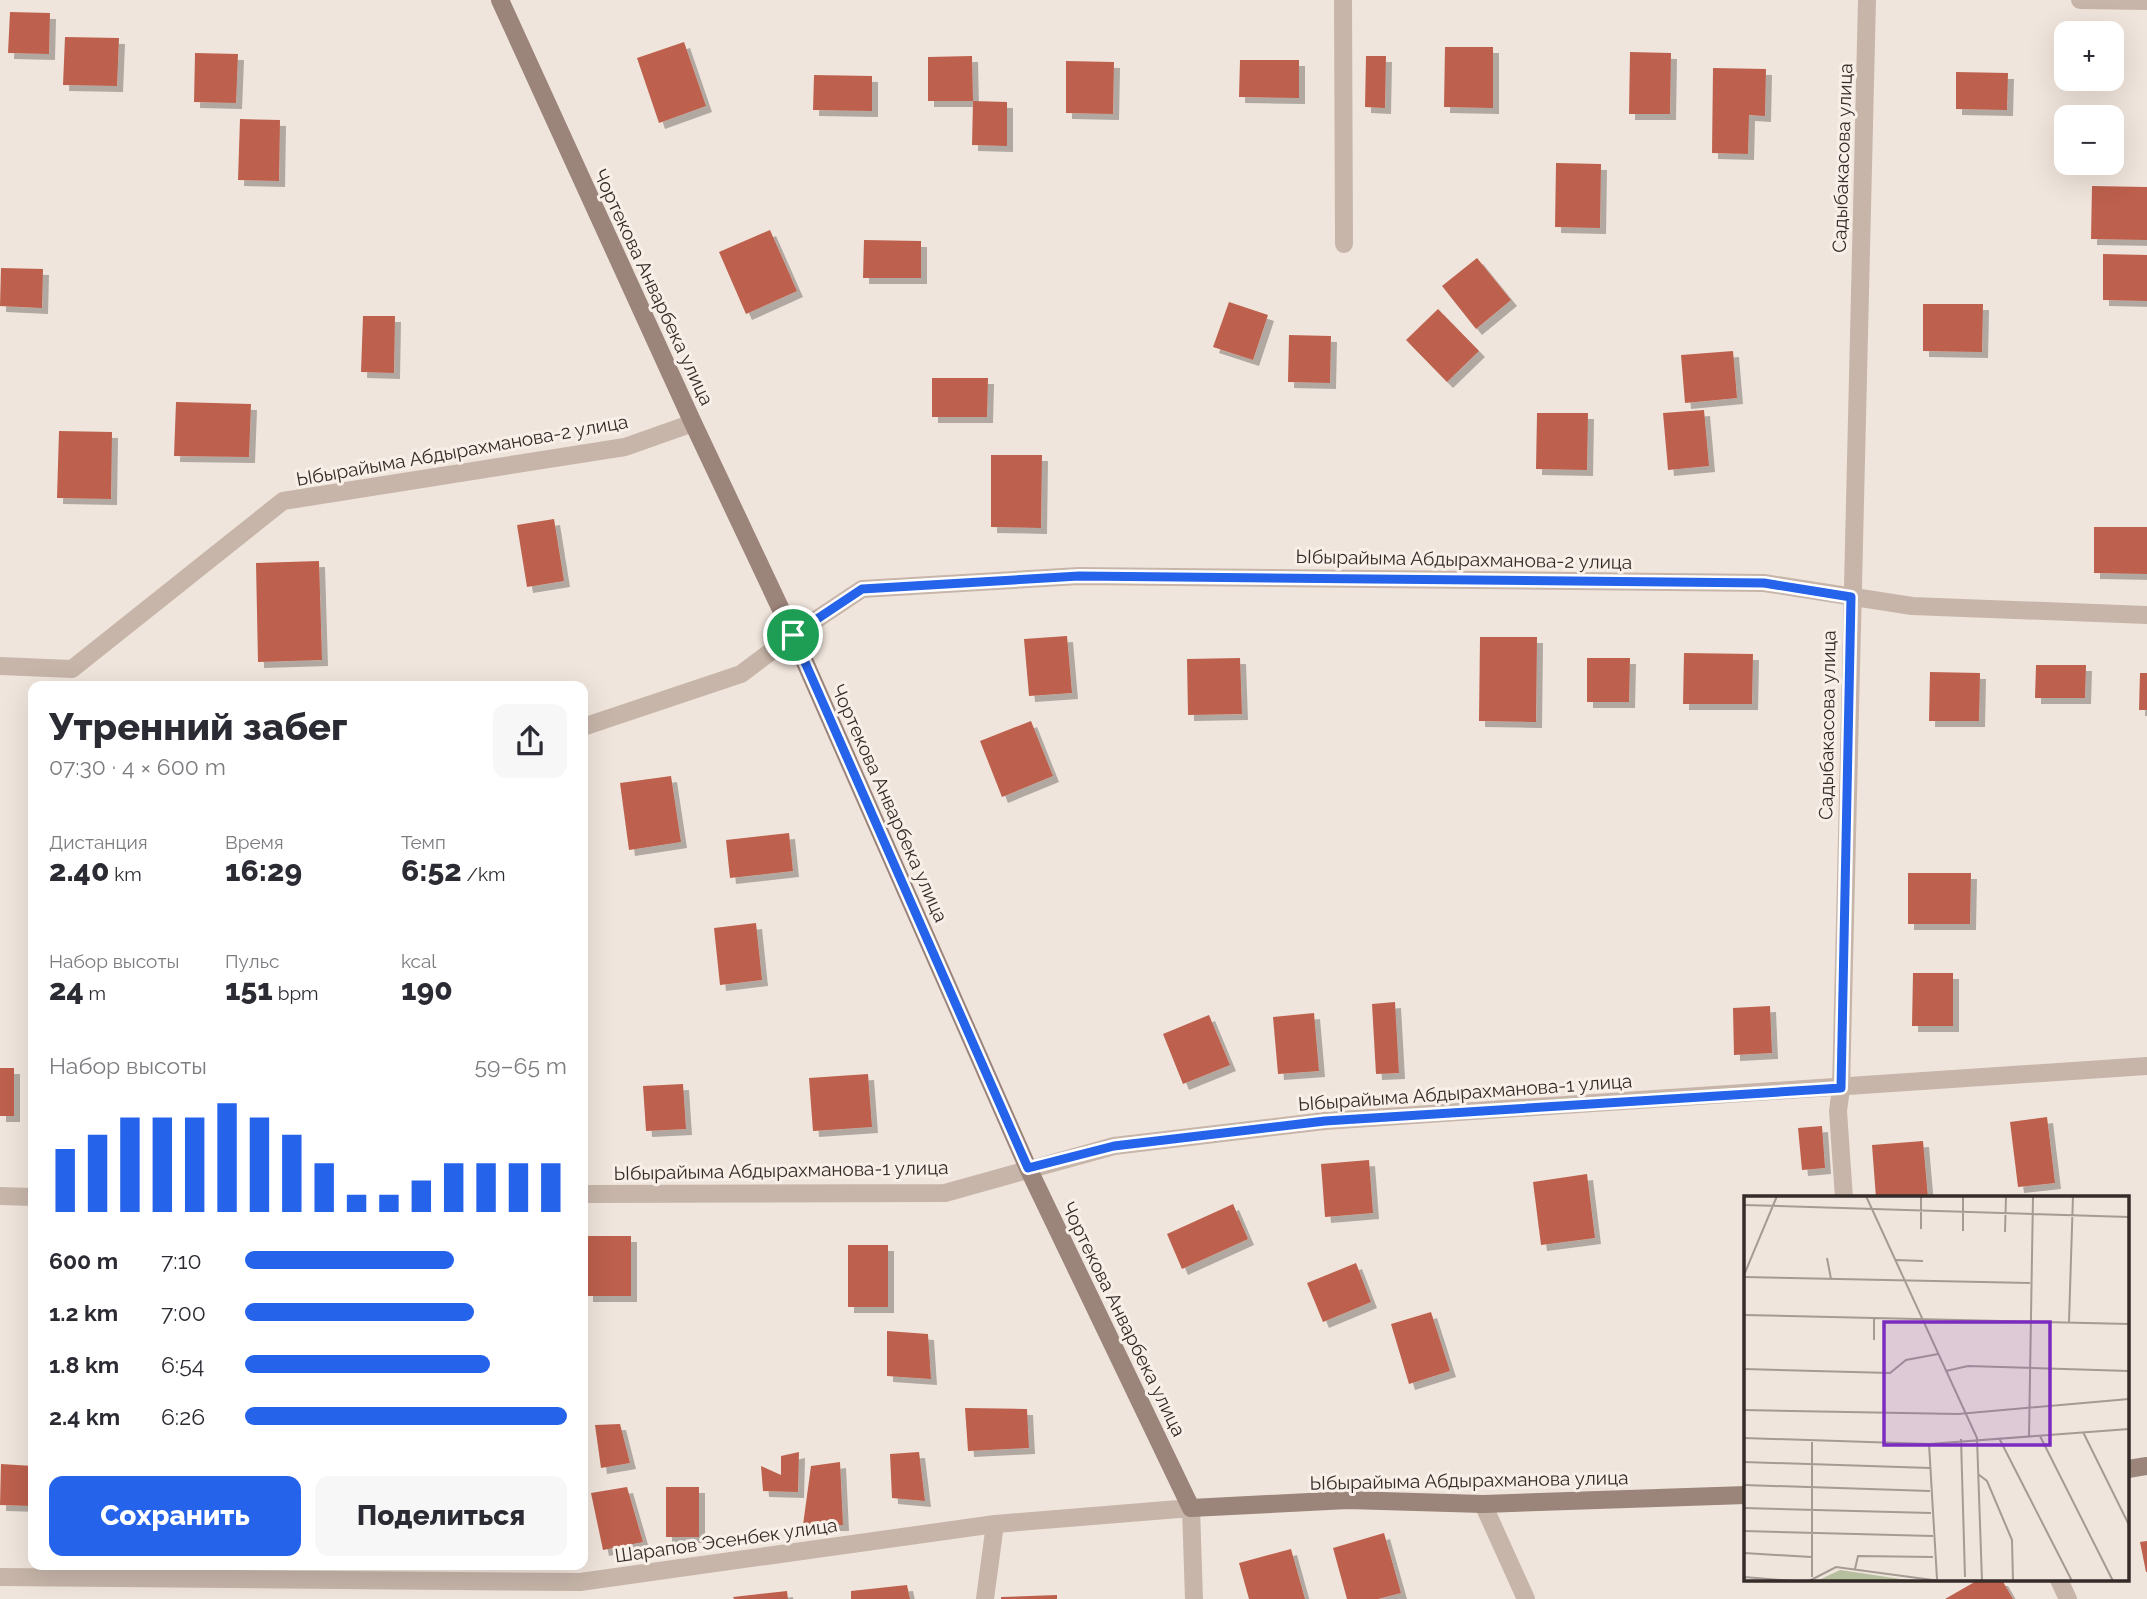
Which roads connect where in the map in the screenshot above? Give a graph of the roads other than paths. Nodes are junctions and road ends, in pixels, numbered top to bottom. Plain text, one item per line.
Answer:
1 (500, 0) edge
2 (1343, 0) edge
3 (1867, 0) edge
4 (2080, 0) edge
5 (2147, 1) edge
6 (1344, 244) dead end
7 (693, 423) junction
8 (1851, 597) junction
9 (2147, 615) edge
10 (793, 635) junction
11 (0, 666) edge
12 (588, 725) edge
13 (2147, 1066) edge
14 (1841, 1088) junction
15 (1028, 1168) junction
16 (588, 1194) edge
17 (0, 1196) edge
18 (28, 1196) edge
19 (1844, 1196) edge
20 (1744, 1495) edge
21 (1483, 1504) junction
22 (1191, 1508) junction
23 (995, 1524) junction
24 (0, 1577) edge
25 (2060, 1582) edge
26 (580, 1590) edge
27 (985, 1599) edge
28 (1194, 1599) edge
29 (1527, 1599) edge
30 (2068, 1599) edge

1 - 7 street, Чортекова Анварбека улица
2 - 6 street
3 - 8 street, Садыбакасова улица
4 - 5 street
7 - 10 street, Чортекова Анварбека улица
7 - 11 street, Ыбырайыма Абдырахманова-2 улица
8 - 9 street, Ыбырайыма Абдырахманова-2 улица
8 - 10 street, Ыбырайыма Абдырахманова-2 улица
8 - 14 street, Садыбакасова улица
10 - 12 street, Ыбырайыма Абдырахманова-2 улица
10 - 15 street, Чортекова Анварбека улица
13 - 14 street, Ыбырайыма Абдырахманова-1 улица
14 - 15 street, Ыбырайыма Абдырахманова-1 улица
14 - 19 street, Садыбакасова улица
15 - 16 street, Ыбырайыма Абдырахманова-1 улица
15 - 22 street, Чортекова Анварбека улица
17 - 18 street
20 - 21 street, Ыбырайыма Абдырахманова улица
21 - 22 street, Ыбырайыма Абдырахманова улица
21 - 29 street
22 - 23 street, Шарапов Эсенбек улица
22 - 28 street
23 - 26 street, Шарапов Эсенбек улица
23 - 27 street
24 - 26 street, Шарапов Эсенбек улица
25 - 30 street

